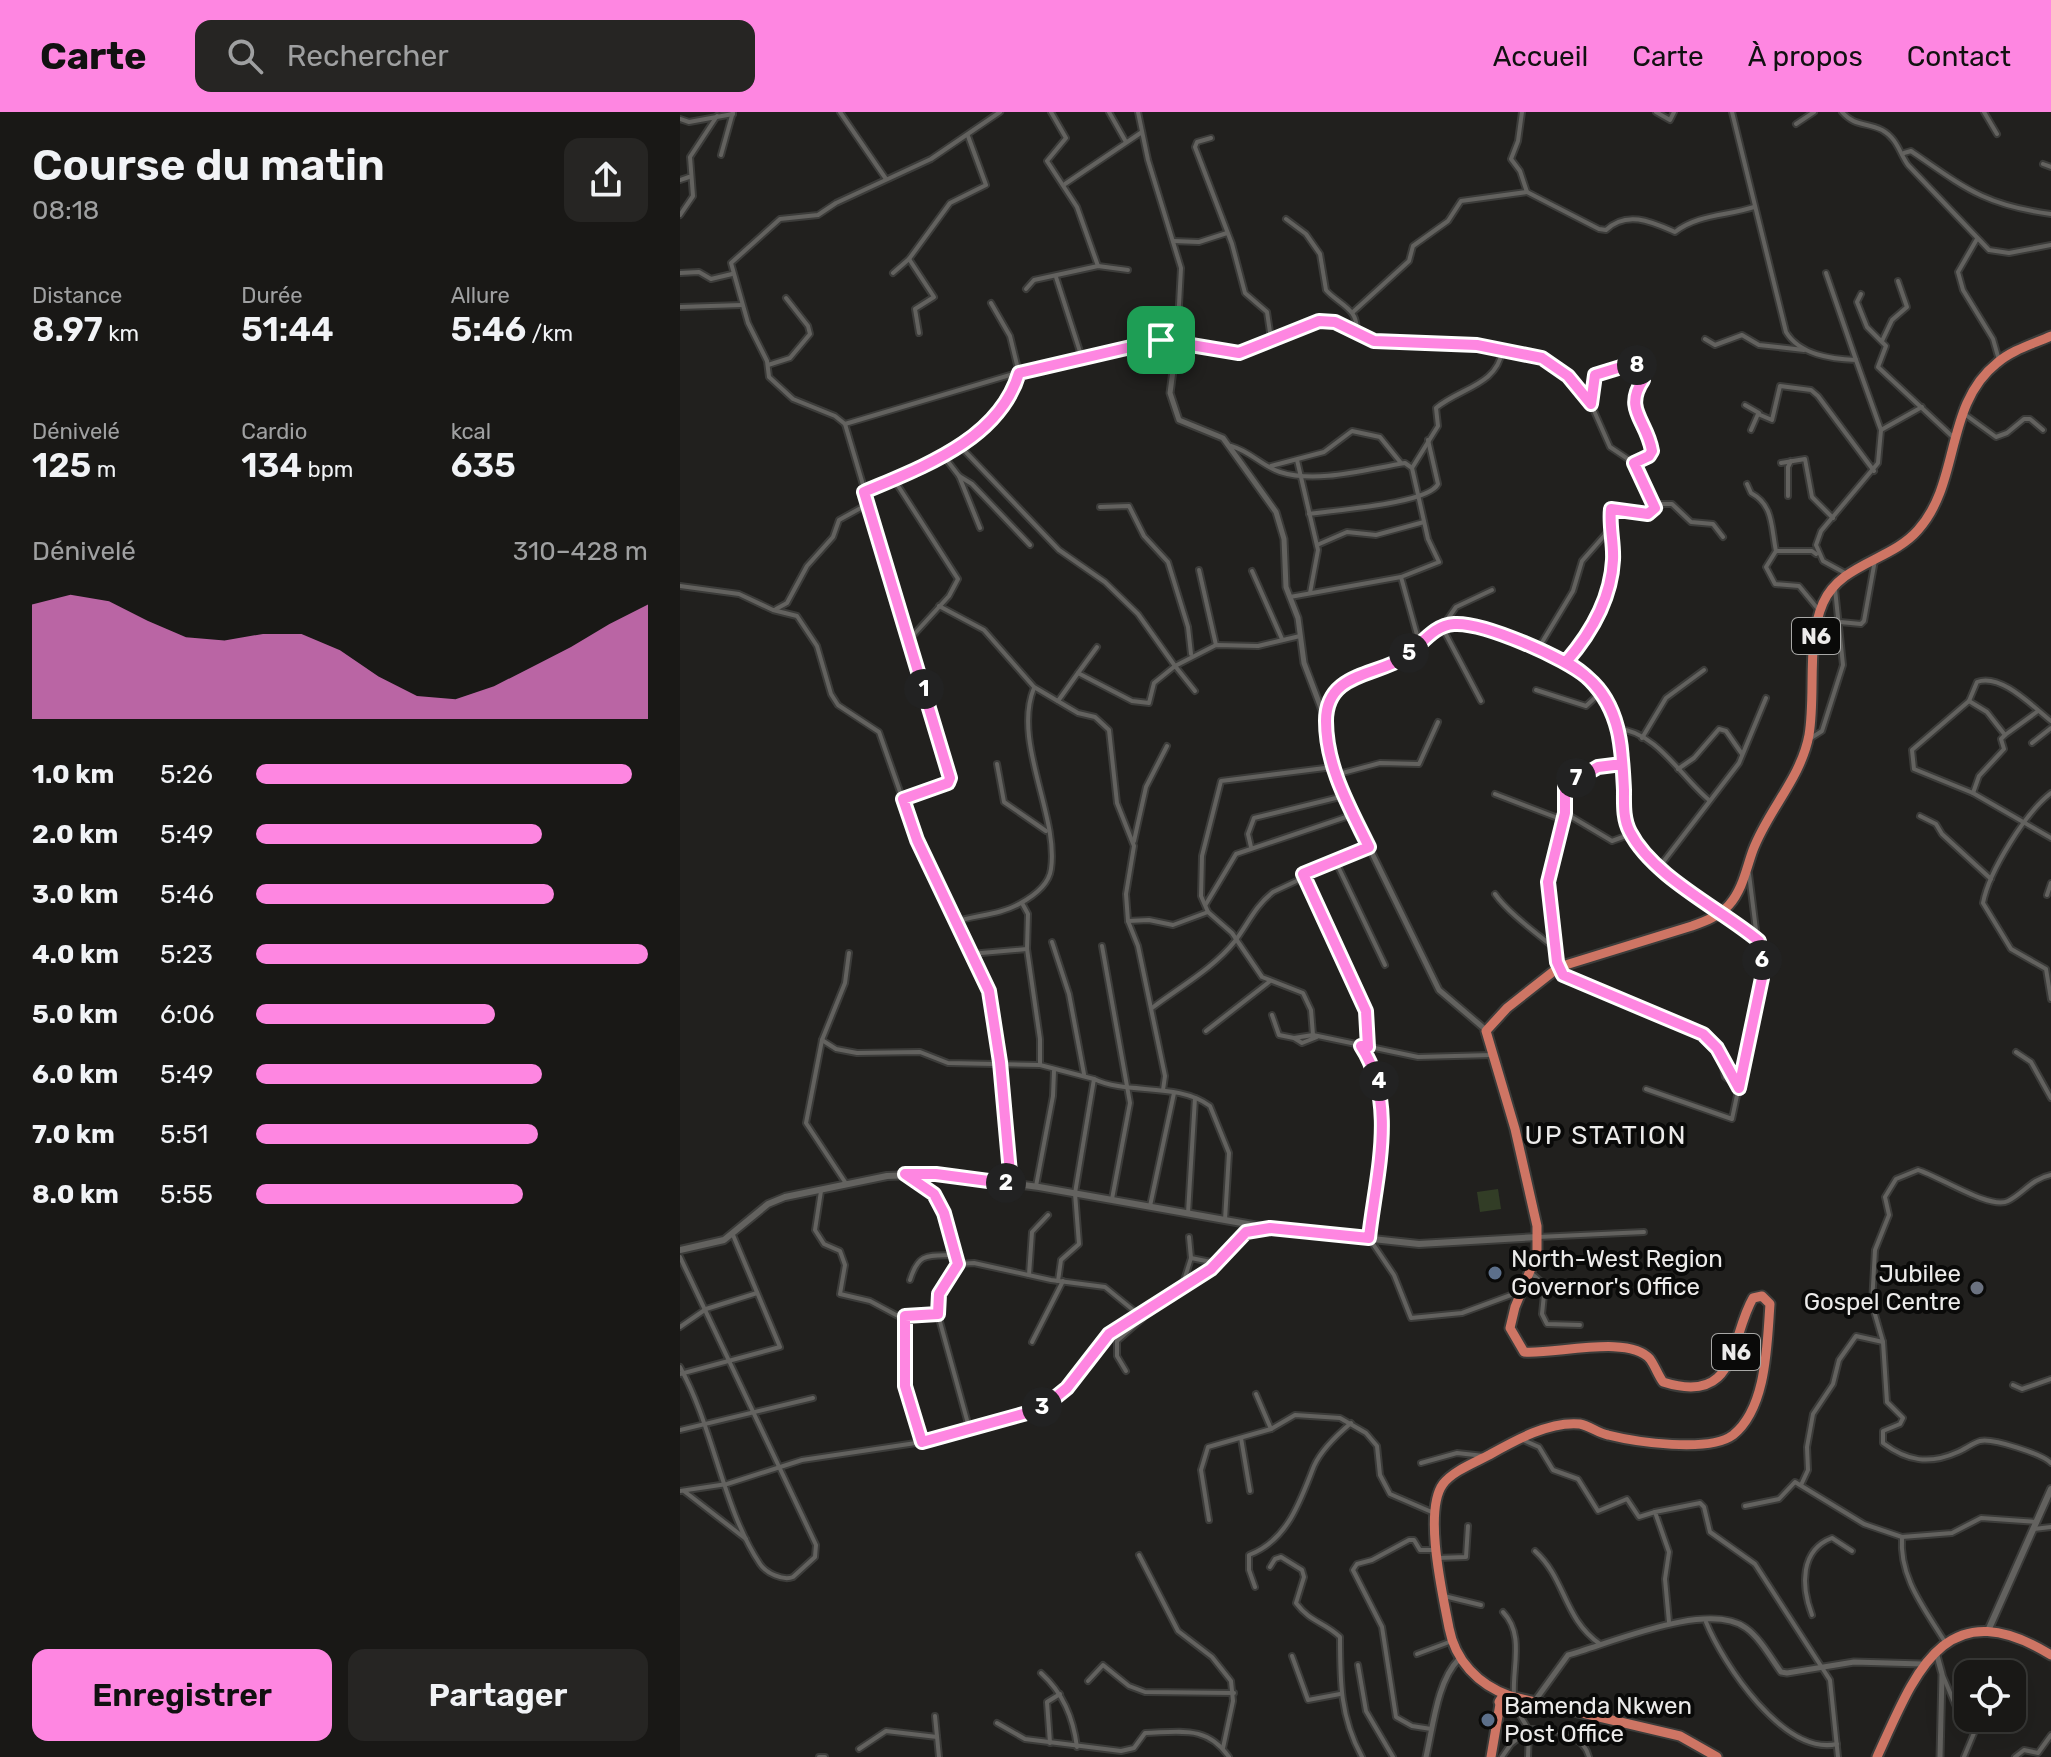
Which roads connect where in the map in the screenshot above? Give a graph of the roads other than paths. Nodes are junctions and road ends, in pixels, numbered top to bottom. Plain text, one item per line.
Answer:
1 (840, 112) edge
2 (1000, 112) edge
3 (1051, 112) edge
4 (1109, 112) edge
5 (1138, 112) edge
6 (1522, 112) edge
7 (1656, 112) edge
8 (1674, 112) edge
9 (1732, 112) edge
10 (1814, 112) edge
11 (1842, 112) edge
12 (1984, 112) edge
13 (733, 113) edge
14 (717, 116) junction
15 (680, 119) edge
16 (1796, 124) dead end
17 (1142, 132) junction
18 (1997, 134) dead end
19 (968, 136) junction
20 (1211, 138) dead end
21 (1126, 142) junction
22 (1903, 153) junction
23 (721, 155) dead end
24 (2043, 164) dead end
25 (2051, 167) edge
26 (689, 177) junction
27 (886, 179) junction
28 (680, 180) edge
29 (1064, 185) junction
30 (1527, 192) junction
31 (1754, 207) junction
32 (2051, 214) edge
33 (680, 215) edge
34 (1286, 219) dead end
35 (1227, 233) junction
36 (1977, 239) junction
37 (1173, 241) junction
38 (2051, 245) edge
39 (909, 259) junction
40 (1098, 266) junction
41 (1128, 270) dead end
42 (680, 273) edge
43 (893, 273) dead end
44 (1826, 273) dead end
45 (732, 274) junction
46 (1056, 277) junction
47 (1898, 281) dead end
48 (1026, 289) dead end
49 (1861, 294) dead end
50 (786, 298) dead end
51 (991, 303) dead end
52 (742, 305) junction
53 (680, 307) edge
54 (1353, 312) junction
55 (1356, 332) junction
56 (919, 333) dead end
57 (2051, 336) edge
58 (1271, 339) junction
59 (1705, 339) dead end
60 (1177, 341) junction
61 (1882, 341) junction
62 (1502, 351) junction
63 (1807, 351) junction
64 (1082, 358) junction
65 (1856, 360) junction
66 (1999, 361) junction
67 (768, 365) junction
68 (1019, 373) junction
69 (1591, 404) junction
70 (1745, 405) dead end
71 (1922, 407) junction
72 (1962, 413) junction
73 (1772, 420) junction
74 (845, 424) junction
75 (1751, 430) dead end
76 (1881, 430) junction
77 (2043, 430) dead end
78 (1955, 438) junction
79 (1428, 440) junction
80 (960, 446) junction
81 (1231, 446) junction
82 (943, 455) junction
83 (1793, 459) junction
84 (1297, 460) junction
85 (1401, 463) junction
86 (1634, 463) junction
87 (1781, 463) dead end
88 (1268, 467) junction
89 (1412, 468) junction
90 (1874, 471) junction
91 (959, 476) junction
92 (893, 477) junction
93 (1301, 477) junction
94 (1747, 484) dead end
95 (864, 492) junction
96 (1788, 496) dead end
97 (1418, 498) junction
98 (868, 504) junction
99 (1656, 504) junction
100 (1100, 507) dead end
101 (1309, 514) junction
102 (1833, 518) junction
103 (1424, 522) junction
104 (980, 528) dead end
105 (1611, 528) junction
106 (1723, 537) dead end
107 (1030, 545) dead end
108 (1317, 545) junction
109 (1776, 551) junction
110 (1817, 555) junction
111 (1875, 558) junction
112 (1199, 570) dead end
113 (1252, 571) dead end
114 (1847, 574) junction
115 (1401, 577) junction
116 (680, 586) edge
117 (1835, 587) junction
118 (1492, 590) dead end
119 (1310, 593) junction
120 (1290, 597) junction
121 (939, 606) junction
122 (775, 611) junction
123 (1820, 611) junction
124 (1840, 622) junction
125 (1442, 627) junction
126 (1302, 636) junction
127 (1282, 639) junction
128 (908, 641) junction
129 (1419, 642) junction
130 (1216, 645) junction
131 (1097, 647) dead end
132 (1538, 649) junction
133 (1191, 654) junction
134 (1566, 662) junction
135 (1175, 666) junction
136 (1704, 670) dead end
137 (1078, 673) junction
138 (1034, 687) junction
139 (1536, 690) dead end
140 (1195, 691) dead end
141 (1601, 691) junction
142 (1766, 698) dead end
143 (1058, 701) junction
144 (1481, 701) dead end
145 (1969, 701) junction
146 (2038, 711) junction
147 (2050, 718) edge
148 (1326, 721) junction
149 (1438, 722) dead end
150 (2051, 728) edge
151 (1618, 729) junction
152 (2005, 735) junction
153 (1642, 738) junction
154 (1808, 739) junction
155 (2032, 743) dead end
156 (1167, 746) dead end
157 (1743, 755) junction
158 (997, 764) dead end
159 (1622, 764) junction
160 (1333, 767) junction
161 (1678, 769) junction
162 (1335, 775) junction
163 (1973, 793) junction
164 (2051, 793) edge
165 (1495, 794) dead end
166 (1344, 796) junction
167 (903, 799) junction
168 (1709, 801) junction
169 (1565, 813) junction
170 (1352, 815) junction
171 (1920, 816) dead end
172 (1563, 820) junction
173 (2025, 823) junction
174 (1047, 831) junction
175 (1631, 834) junction
176 (2051, 838) edge
177 (1134, 841) junction
178 (1251, 847) junction
179 (1369, 847) junction
180 (1335, 860) junction
181 (1660, 866) junction
182 (1748, 868) junction
183 (1303, 874) junction
184 (1991, 879) junction
185 (2051, 883) edge
186 (1495, 894) dead end
187 (2047, 895) dead end
188 (1022, 903) junction
189 (1205, 906) junction
190 (1208, 912) junction
191 (1721, 913) junction
192 (1128, 921) junction
193 (954, 922) junction
194 (1235, 940) junction
195 (1759, 941) junction
196 (1052, 942) dead end
197 (1102, 946) dead end
198 (1027, 949) junction
199 (1557, 950) junction
200 (849, 953) dead end
201 (970, 954) junction
202 (1385, 965) dead end
203 (1559, 967) junction
204 (1269, 982) junction
205 (2051, 999) edge
206 (1152, 1008) junction
207 (1272, 1015) dead end
208 (1206, 1031) dead end
209 (1486, 1031) junction
210 (1315, 1036) junction
211 (1294, 1038) junction
212 (822, 1040) junction
213 (1361, 1046) junction
214 (1368, 1047) junction
215 (2016, 1052) dead end
216 (1494, 1054) junction
217 (1000, 1062) junction
218 (1040, 1065) junction
219 (1054, 1071) junction
220 (1084, 1074) junction
221 (1094, 1079) junction
222 (1127, 1085) junction
223 (1739, 1088) junction
224 (1646, 1089) dead end
225 (1163, 1090) junction
226 (1174, 1093) junction
227 (1195, 1098) junction
228 (2051, 1098) edge
229 (905, 1174) junction
230 (2051, 1175) edge
231 (1011, 1184) junction
232 (847, 1185) junction
233 (1036, 1187) junction
234 (821, 1191) junction
235 (1075, 1193) junction
236 (1112, 1199) junction
237 (1150, 1206) junction
238 (1188, 1213) junction
239 (1048, 1215) dead end
240 (1225, 1220) junction
241 (1270, 1228) junction
242 (1644, 1232) dead end
243 (733, 1235) junction
244 (1189, 1237) dead end
245 (1538, 1237) junction
246 (1369, 1238) junction
247 (680, 1250) edge
248 (956, 1255) junction
249 (680, 1257) edge
250 (1191, 1258) junction
251 (1216, 1263) junction
252 (958, 1264) junction
253 (1529, 1272) junction
254 (1029, 1275) junction
255 (910, 1280) dead end
256 (1060, 1281) junction
257 (1182, 1287) junction
258 (1522, 1291) junction
259 (757, 1293) junction
260 (706, 1309) junction
261 (1140, 1313) junction
262 (938, 1314) junction
263 (905, 1316) junction
264 (1580, 1325) dead end
265 (680, 1327) edge
266 (1032, 1342) dead end
267 (1883, 1342) junction
268 (731, 1360) junction
269 (680, 1367) edge
270 (1126, 1371) dead end
271 (682, 1374) edge
272 (2051, 1379) edge
273 (2013, 1385) dead end
274 (1256, 1394) dead end
275 (813, 1398) dead end
276 (754, 1412) junction
277 (1351, 1423) junction
278 (704, 1426) junction
279 (1271, 1429) junction
280 (680, 1430) edge
281 (970, 1431) junction
282 (1241, 1438) junction
283 (1520, 1439) junction
284 (922, 1442) junction
285 (1486, 1457) junction
286 (2049, 1460) edge
287 (1421, 1463) dead end
288 (781, 1466) junction
289 (727, 1484) junction
290 (1801, 1485) junction
291 (2051, 1489) edge
292 (682, 1491) edge
293 (1250, 1491) dead end
294 (1745, 1506) dead end
295 (1655, 1512) junction
296 (1436, 1513) junction
297 (1209, 1520) dead end
298 (1468, 1526) dead end
299 (2035, 1526) junction
300 (2051, 1527) edge
301 (1902, 1537) junction
302 (748, 1540) junction
303 (1535, 1551) dead end
304 (1852, 1551) dead end
305 (1436, 1554) junction
306 (1139, 1555) dead end
307 (1270, 1567) dead end
308 (1255, 1587) dead end
309 (1443, 1596) junction
310 (1481, 1605) dead end
311 (1503, 1612) dead end
312 (1812, 1615) dead end
313 (1997, 1615) junction
314 (1669, 1622) junction
315 (1706, 1622) junction
316 (1987, 1633) junction
317 (1999, 1633) junction
318 (1452, 1641) junction
319 (1945, 1642) junction
320 (1602, 1645) junction
321 (1936, 1651) junction
322 (1417, 1654) dead end
323 (2051, 1655) edge
324 (1292, 1656) dead end
325 (1459, 1659) junction
326 (1922, 1664) junction
327 (1358, 1665) dead end
328 (1820, 1667) junction
329 (1041, 1673) dead end
330 (1942, 1674) junction
331 (1088, 1681) dead end
332 (1234, 1693) junction
333 (1060, 1694) junction
334 (1340, 1694) junction
335 (1507, 1701) junction
336 (1531, 1702) junction
337 (935, 1716) dead end
338 (997, 1723) dead end
339 (1433, 1729) junction
340 (1529, 1730) junction
341 (2051, 1735) edge
342 (937, 1737) junction
343 (1050, 1743) junction
344 (1837, 1744) junction
345 (1077, 1747) junction
346 (1223, 1748) junction
347 (859, 1749) dead end
348 (819, 1757) edge
349 (825, 1757) edge
350 (939, 1757) edge
351 (1229, 1757) edge
352 (1362, 1757) edge
353 (1393, 1757) edge
354 (1426, 1757) edge
355 (1491, 1757) edge
356 (1502, 1757) edge
357 (1528, 1757) edge
358 (1589, 1757) edge
359 (1717, 1757) edge
360 (1838, 1757) edge
361 (1877, 1757) edge
362 (1940, 1757) edge
363 (1964, 1757) edge
364 (2015, 1757) edge

1 - 27 street
2 - 19 street
3 - 29 street
4 - 21 street
5 - 17 street
6 - 30 street
7 - 8 street
9 - 31 street
10 - 16 street
11 - 22 street
12 - 18 street
13 - 14 street
13 - 23 street
14 - 15 street
14 - 26 street
17 - 21 street
17 - 37 street
19 - 27 street
19 - 39 street
20 - 35 street
21 - 29 street
22 - 32 street
22 - 36 street
24 - 25 street
26 - 28 street
26 - 33 street
27 - 45 street
29 - 40 street
30 - 31 street
30 - 54 street
31 - 63 street
34 - 54 street
35 - 37 street
35 - 58 street
36 - 38 street
36 - 66 street
37 - 60 street
39 - 43 street
39 - 56 street
40 - 41 street
40 - 46 street
42 - 45 street
44 - 65 street
45 - 52 street
46 - 48 street
46 - 64 street
47 - 61 street
49 - 61 street
50 - 67 street
51 - 68 street
52 - 53 street
52 - 67 street
54 - 55 street
55 - 58 street
55 - 62 street
57 - 66 highway, N6
58 - 60 street
59 - 63 street
60 - 64 street
60 - 81 street
61 - 71 street
62 - 69 street
62 - 79 street
63 - 65 street
64 - 68 street
65 - 76 street
66 - 72 highway, N6
67 - 74 street
68 - 74 street
68 - 80 street
69 - 86 street
69 - 86 street
70 - 73 street
71 - 76 street
71 - 78 street
72 - 77 street
72 - 78 highway, N6
73 - 75 street
73 - 90 street
74 - 95 street
76 - 90 street
78 - 111 highway, N6
79 - 89 street
79 - 97 street
80 - 82 street
80 - 135 street
81 - 88 street
81 - 120 street
82 - 91 street
82 - 92 street
83 - 87 street
83 - 96 street
83 - 102 street
84 - 85 street
84 - 88 street
84 - 93 street
85 - 89 street
85 - 93 street
86 - 99 street
88 - 93 street
89 - 97 street
90 - 102 street
91 - 104 street
91 - 107 street
92 - 95 street
92 - 121 street
93 - 101 street
94 - 109 street
95 - 98 street
97 - 101 street
97 - 103 street
98 - 122 street
98 - 128 street
99 - 105 street
99 - 106 street
100 - 133 street
101 - 108 street
102 - 110 street
103 - 108 street
103 - 115 street
105 - 132 street
105 - 134 street
108 - 119 street
109 - 110 street
109 - 123 street
110 - 114 street
111 - 114 highway, N6
111 - 124 street
112 - 130 street
113 - 127 street
114 - 117 highway, N6
115 - 119 street
115 - 129 street
116 - 122 street
117 - 123 highway, N6
117 - 124 street
118 - 125 street
119 - 120 street
120 - 126 street
121 - 128 street
121 - 138 street
122 - 167 street
123 - 154 highway, N6
124 - 154 street
125 - 129 street
125 - 132 street
125 - 144 street
126 - 127 street
126 - 148 street
127 - 130 street
128 - 167 street
129 - 148 street
130 - 133 street
131 - 137 street
132 - 134 street
133 - 135 street
134 - 141 street
135 - 137 street
135 - 140 street
136 - 153 street
137 - 143 street
138 - 143 street
138 - 174 street
139 - 141 street
141 - 151 street
142 - 157 street
143 - 177 street
145 - 146 street
145 - 152 street
145 - 163 street
146 - 147 street
146 - 152 street
148 - 160 street
149 - 162 street
150 - 155 street
151 - 153 street
151 - 159 street
152 - 163 street
153 - 161 street
154 - 182 highway, N6
156 - 177 street
157 - 161 street
157 - 168 street
158 - 174 street
159 - 169 street
159 - 175 street
160 - 162 street
160 - 189 street
161 - 168 street
162 - 166 street
163 - 173 street
164 - 173 street
165 - 172 street
166 - 170 street
166 - 178 street
167 - 193 street
168 - 181 street
169 - 172 street
169 - 175 street
170 - 178 street
170 - 179 street
171 - 184 street
172 - 199 street
173 - 176 street
173 - 184 street
174 - 188 street
175 - 181 street
177 - 192 street
178 - 189 street
179 - 180 street
179 - 209 street
180 - 183 street
180 - 202 street
181 - 191 street
182 - 191 highway, N6
182 - 195 street
183 - 194 street
183 - 214 street
184 - 205 street
185 - 187 street
186 - 199 street
188 - 193 street
188 - 198 street
189 - 190 street
190 - 192 street
190 - 194 street
191 - 195 street
191 - 203 highway
192 - 206 street
193 - 201 street
194 - 204 street
194 - 206 street
195 - 223 street
196 - 220 street
197 - 222 street
198 - 201 street
198 - 218 street
199 - 203 street
200 - 212 street
201 - 217 street
203 - 209 highway
203 - 223 street
204 - 208 street
204 - 210 street
206 - 225 street
207 - 211 street
209 - 216 highway, N6
210 - 211 street
210 - 211 street
210 - 213 street
212 - 217 street
212 - 232 street
213 - 214 street
213 - 246 street
214 - 216 street
215 - 228 street
216 - 245 highway, N6
217 - 218 street
217 - 231 street
218 - 219 street
219 - 220 street
219 - 233 street
220 - 221 street
221 - 222 street
221 - 235 street
222 - 225 street
222 - 236 street
223 - 224 street
225 - 226 street
226 - 227 street
226 - 237 street
227 - 238 street
227 - 240 street
229 - 231 main road
229 - 232 main road
229 - 248 street
230 - 267 street
231 - 233 main road
232 - 234 main road
233 - 235 main road
234 - 243 main road
234 - 263 street
235 - 236 main road
235 - 256 street
236 - 237 main road
237 - 238 main road
238 - 240 main road
239 - 254 street
240 - 241 main road
241 - 246 main road
241 - 251 street
242 - 245 street
243 - 247 main road
243 - 259 street
244 - 250 street
245 - 246 main road
245 - 253 highway, N6
246 - 258 street
248 - 252 street
248 - 255 street
249 - 260 street
250 - 251 street
250 - 257 street
251 - 257 street
252 - 254 street
252 - 262 street
253 - 258 highway, N6
253 - 264 street
254 - 256 street
256 - 261 street
256 - 266 street
257 - 261 street
258 - 283 highway, N6
259 - 260 street
259 - 268 street
260 - 265 street
260 - 268 street
261 - 270 street
261 - 281 street
262 - 263 street
262 - 281 street
263 - 284 street
267 - 286 street
267 - 290 street
268 - 271 street
268 - 276 street
269 - 271 street
271 - 278 street
272 - 273 street
274 - 279 street
275 - 276 street
276 - 278 street
276 - 288 street
277 - 279 street
277 - 296 street
277 - 308 street
278 - 280 street
278 - 289 street
279 - 282 street
281 - 284 street
282 - 293 street
282 - 297 street
283 - 285 highway, N6
283 - 295 street
284 - 288 street
285 - 287 street
285 - 296 highway, N6
288 - 289 street
288 - 302 street
289 - 292 street
289 - 302 street
290 - 294 street
290 - 301 street
291 - 299 main road
292 - 302 street
295 - 314 street
295 - 328 street
296 - 305 highway, N6
298 - 305 street
299 - 300 street
299 - 301 street
299 - 313 main road
301 - 319 street
303 - 320 street
304 - 312 street
305 - 309 highway, N6
305 - 339 street
306 - 332 street
307 - 334 street
309 - 310 street
309 - 318 highway, N6
311 - 335 street
313 - 316 main road
313 - 317 main road
314 - 315 street
314 - 320 street
315 - 328 street
315 - 344 street
316 - 317 highway
316 - 319 highway
317 - 323 highway
318 - 322 street
318 - 325 highway, N6
319 - 321 highway
320 - 336 street
321 - 326 highway
321 - 330 street
324 - 334 street
325 - 335 highway, N6
325 - 339 street
326 - 328 street
326 - 361 highway
327 - 353 street
328 - 344 street
329 - 333 street
330 - 362 street
330 - 363 street
331 - 332 street
332 - 346 street
333 - 343 street
333 - 345 street
334 - 352 street
335 - 336 highway, N6
335 - 340 street
335 - 355 highway
336 - 359 highway, N6
337 - 342 street
338 - 343 street
339 - 354 street
340 - 356 street
340 - 357 street
340 - 358 street
341 - 364 street
342 - 347 street
342 - 350 street
343 - 345 street
344 - 360 street
345 - 346 street
346 - 351 street
348 - 349 street

